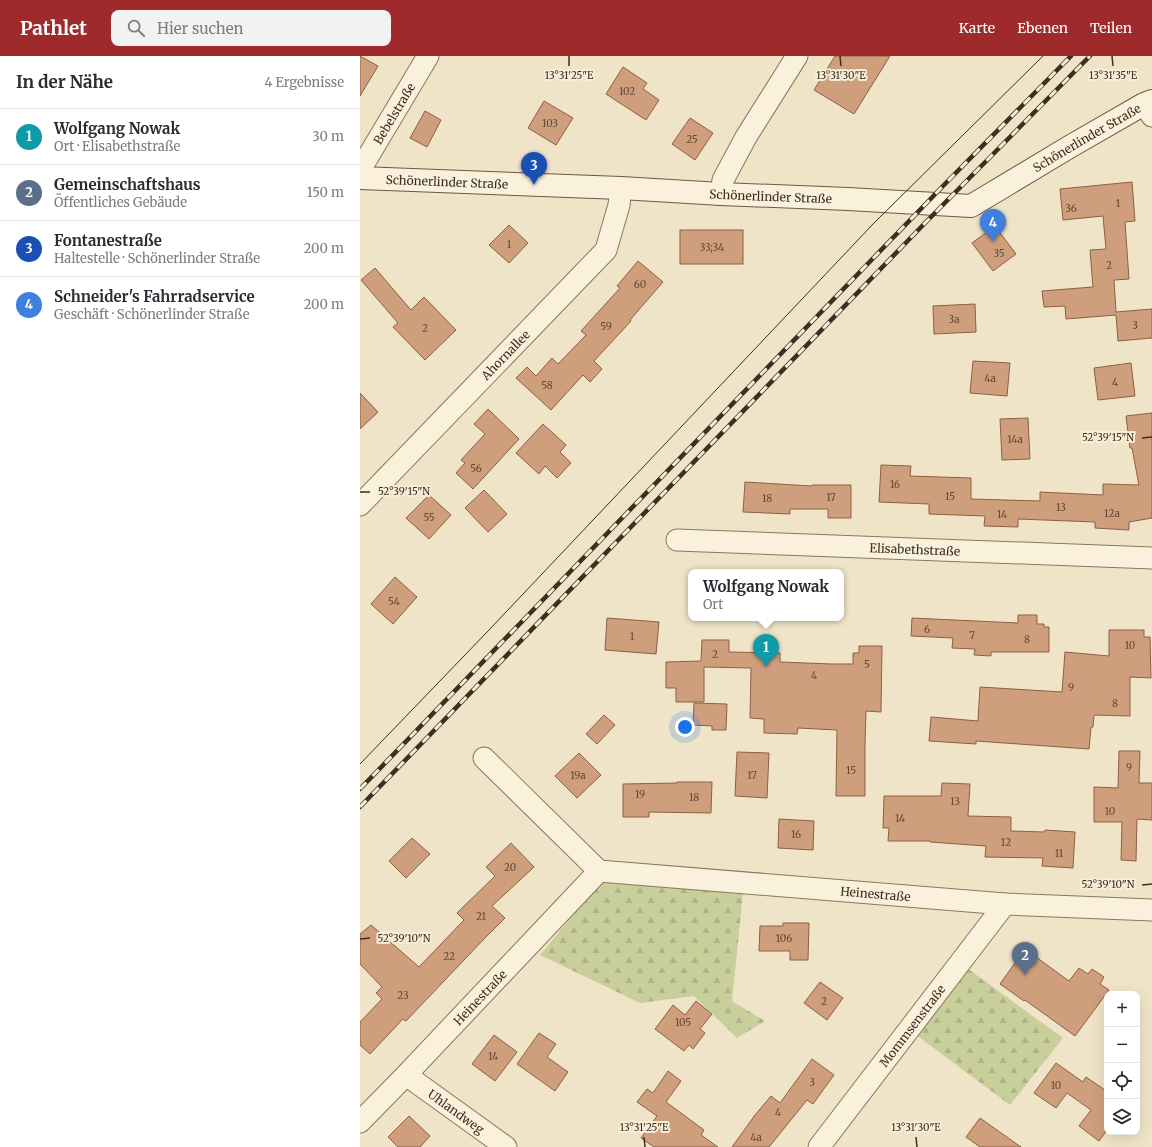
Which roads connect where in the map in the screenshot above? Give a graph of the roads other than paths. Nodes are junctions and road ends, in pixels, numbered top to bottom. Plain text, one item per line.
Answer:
1 (428, 56) edge
2 (797, 56) edge
3 (1149, 107) edge
4 (360, 170) edge
5 (360, 178) edge
6 (621, 188) junction
7 (721, 194) junction
8 (360, 505) edge
9 (677, 540) dead end
10 (1152, 558) edge
11 (484, 758) dead end
12 (599, 871) junction
13 (1004, 904) junction
14 (1152, 910) edge
15 (406, 1075) junction
16 (360, 1122) edge
17 (506, 1147) edge
18 (819, 1147) edge

1 - 4 street, Bebelstraße
2 - 7 street
3 - 7 street, Schönerlinder Straße
5 - 6 street, Schönerlinder Straße
6 - 7 street, Schönerlinder Straße
6 - 8 street, Ahornallee
9 - 10 street, Elisabethstraße
11 - 12 street
12 - 13 street, Heinestraße
12 - 15 street, Heinestraße
13 - 14 street, Heinestraße
13 - 18 street, Mommsenstraße
15 - 16 street, Heinestraße
15 - 17 street, Uhlandweg

